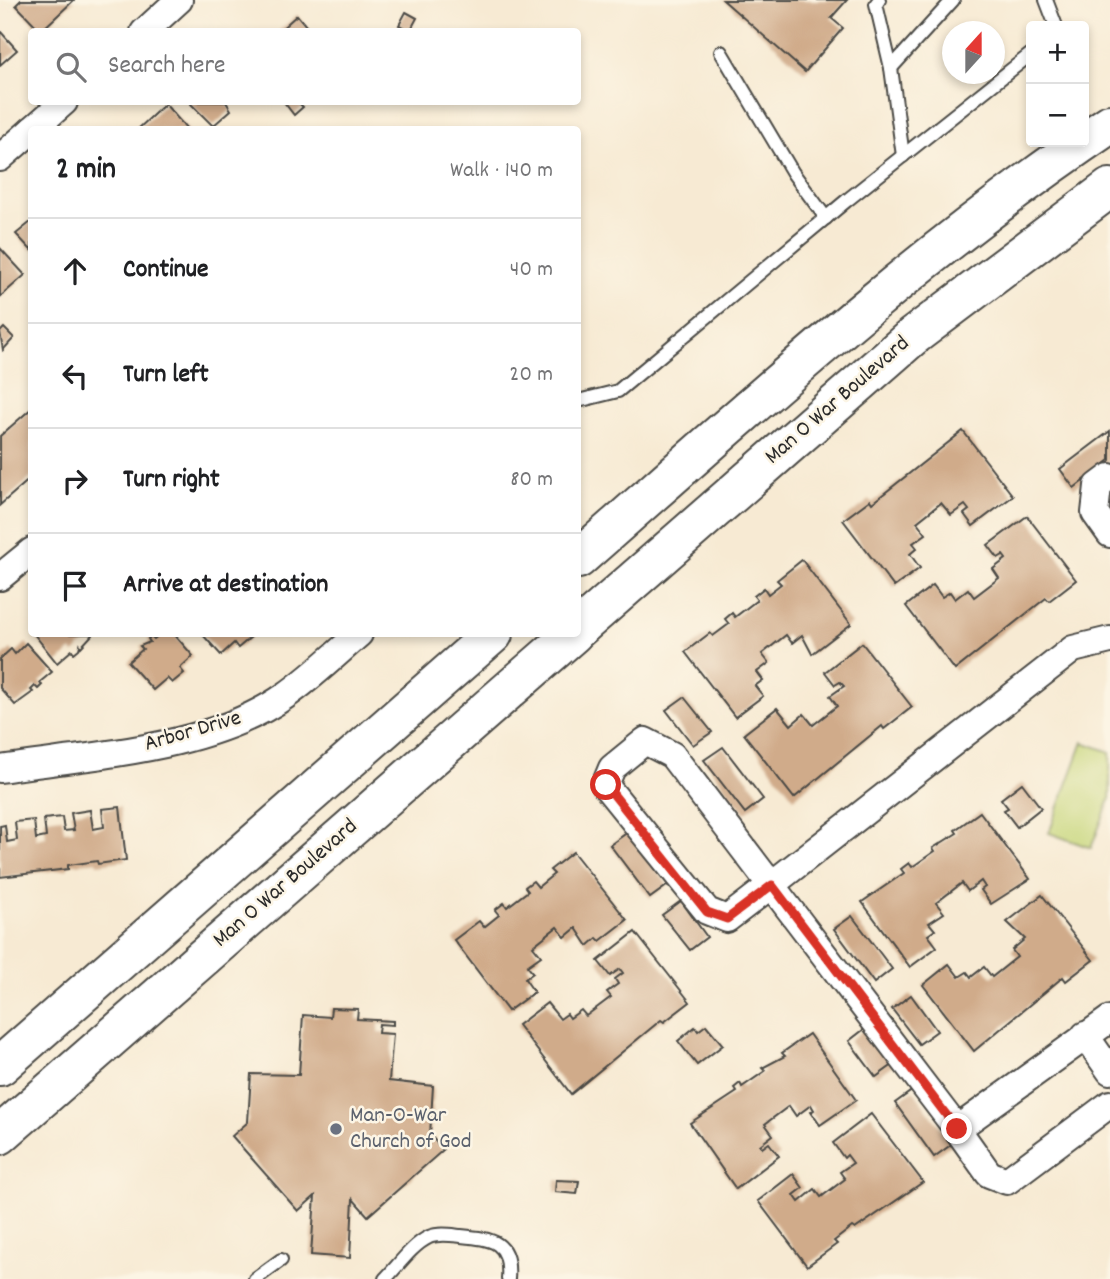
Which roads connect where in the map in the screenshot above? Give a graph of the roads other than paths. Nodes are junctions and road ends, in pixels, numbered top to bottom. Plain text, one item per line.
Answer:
1 (179, 0) edge
2 (879, 0) edge
3 (953, 0) edge
4 (1046, 0) edge
5 (1054, 21) edge
6 (148, 28) edge
7 (721, 52) dead end
8 (1026, 58) edge
9 (891, 68) junction
10 (61, 105) edge
11 (1110, 124) edge
12 (37, 126) edge
13 (28, 134) edge
14 (903, 156) junction
15 (0, 158) edge
16 (1110, 188) edge
17 (826, 218) junction
18 (581, 400) edge
19 (1110, 477) edge
20 (1110, 534) edge
21 (28, 554) edge
22 (581, 556) edge
23 (0, 577) edge
24 (581, 626) edge
25 (355, 637) edge
26 (490, 637) edge
27 (569, 637) edge
28 (1110, 640) edge
29 (0, 769) edge
30 (772, 885) junction
31 (1110, 1020) edge
32 (1085, 1035) junction
33 (0, 1066) edge
34 (1110, 1071) edge
35 (1110, 1104) edge
36 (957, 1129) junction
37 (0, 1135) edge
38 (281, 1260) dead end
39 (255, 1279) edge
40 (385, 1279) edge
41 (508, 1279) edge

1 - 6 street
2 - 9 lane
3 - 9 lane
4 - 5 lane
7 - 17 lane
8 - 14 lane
9 - 14 lane
10 - 12 street
11 - 22 main road
13 - 15 street
14 - 17 lane
16 - 24 main road, Man O War Boulevard
17 - 18 lane
19 - 20 street
21 - 23 street
25 - 29 street, Arbor Drive
26 - 33 main road
27 - 37 main road, Man O War Boulevard
28 - 30 street
30 - 30 street
30 - 36 street
31 - 32 street
32 - 34 street
32 - 36 street
35 - 36 street
38 - 39 lane
40 - 41 lane

